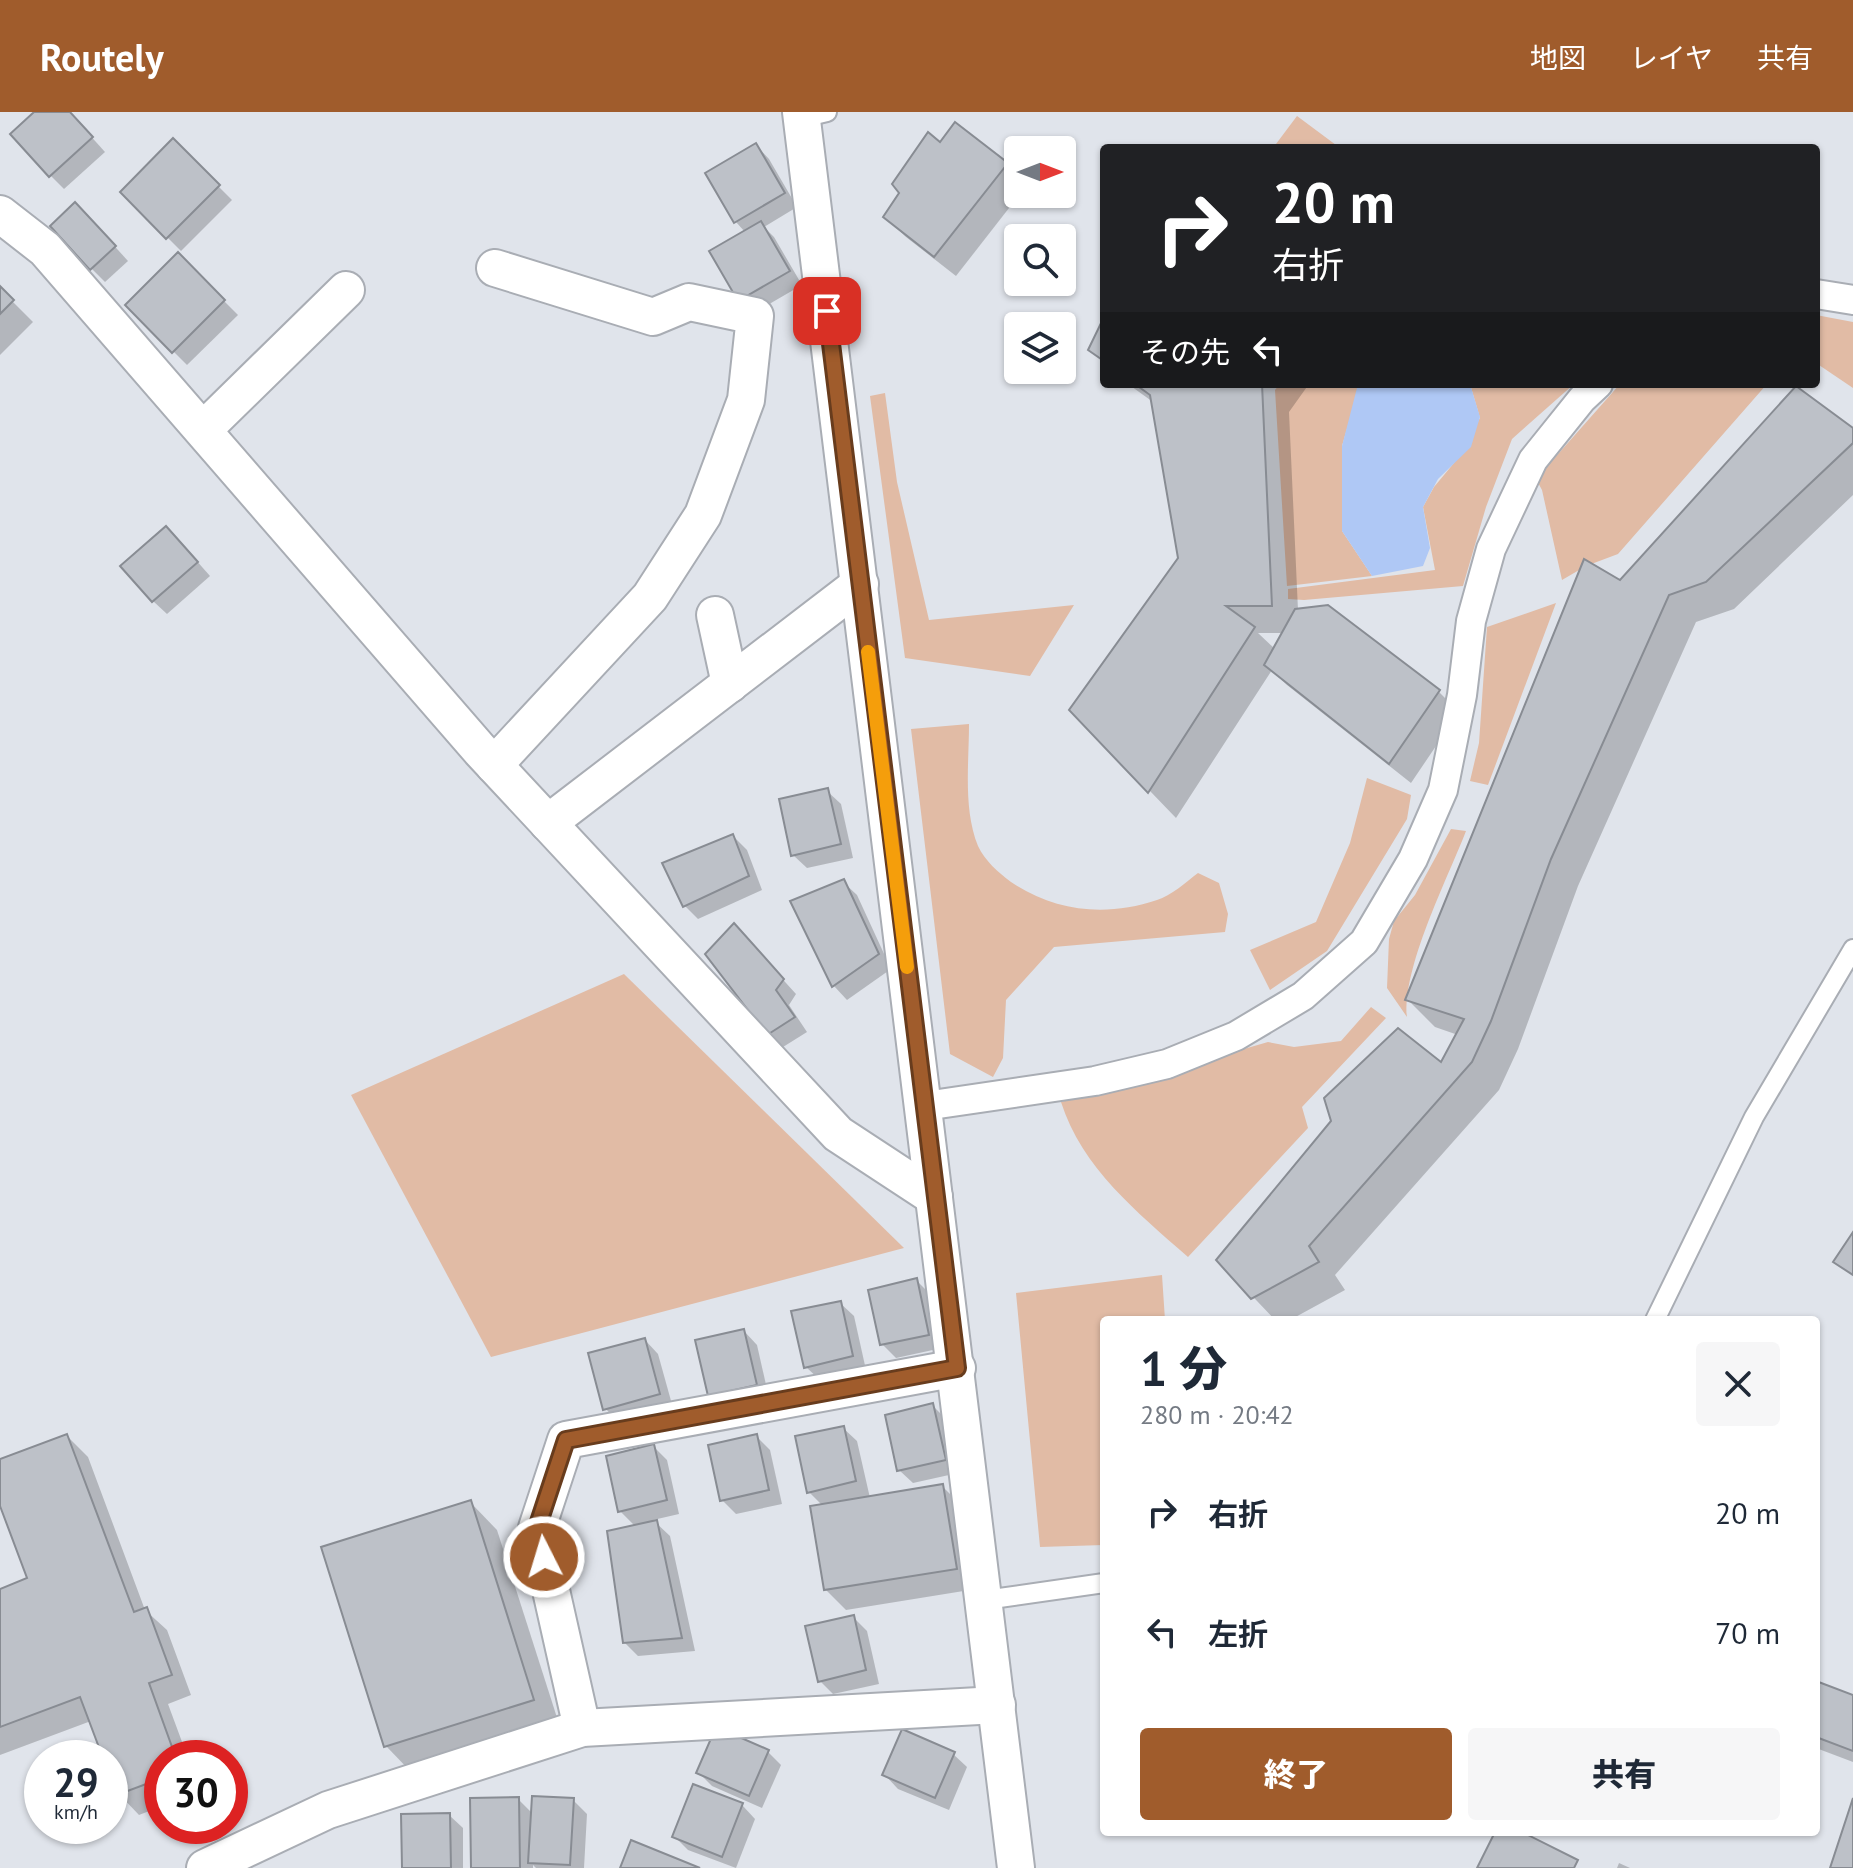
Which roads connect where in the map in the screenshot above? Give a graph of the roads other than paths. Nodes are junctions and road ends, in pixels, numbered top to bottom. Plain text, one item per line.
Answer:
1 (810, 114) edge
2 (0, 214) edge
3 (495, 268) dead end
4 (346, 290) dead end
5 (1820, 295) edge
6 (1853, 300) edge
7 (1594, 388) edge
8 (203, 430) junction
9 (860, 584) junction
10 (715, 615) dead end
11 (730, 684) junction
12 (494, 765) junction
13 (548, 823) junction
14 (1853, 949) edge
15 (925, 1106) junction
16 (934, 1197) junction
17 (1657, 1316) edge
18 (957, 1368) junction
19 (1100, 1584) edge
20 (985, 1600) junction
21 (997, 1705) junction
22 (582, 1728) junction
23 (205, 1868) edge
24 (1016, 1868) edge

1 - 9 street
2 - 8 street
3 - 12 street
4 - 8 street
5 - 6 street
7 - 15 street
8 - 12 street
9 - 11 street
9 - 15 street
10 - 11 street
11 - 13 street
12 - 13 street
13 - 16 street
14 - 17 lane
15 - 16 street
16 - 18 street
18 - 20 street
18 - 22 street
19 - 20 lane
20 - 21 street
21 - 22 street
21 - 24 street
22 - 23 street

